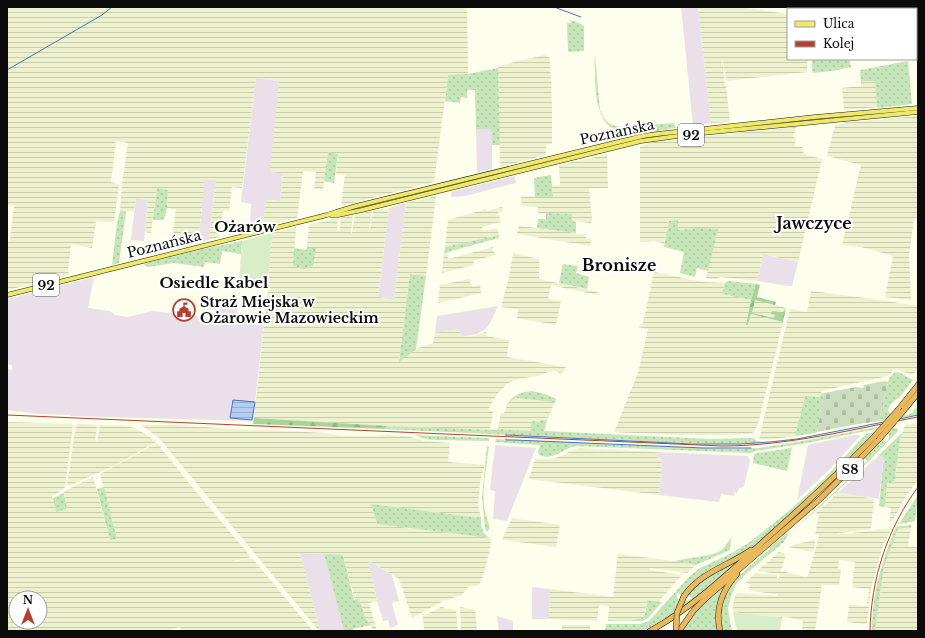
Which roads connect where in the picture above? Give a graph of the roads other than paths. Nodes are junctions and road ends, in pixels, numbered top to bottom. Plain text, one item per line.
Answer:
1 (918, 108) edge
2 (918, 112) edge
3 (362, 207) junction
4 (7, 295) edge
5 (918, 385) edge
6 (918, 393) edge
7 (780, 527) junction
8 (753, 557) junction
9 (650, 631) edge
10 (677, 631) edge
11 (720, 631) edge

1 - 3 main road, Poznańska / 92
2 - 3 main road, Poznańska / 92
3 - 4 main road, Poznańska / 92
5 - 7 highway, S8, bridge
6 - 8 highway, S8, bridge
7 - 9 highway
7 - 10 highway, S8, bridge
8 - 10 highway
8 - 11 highway, S8

